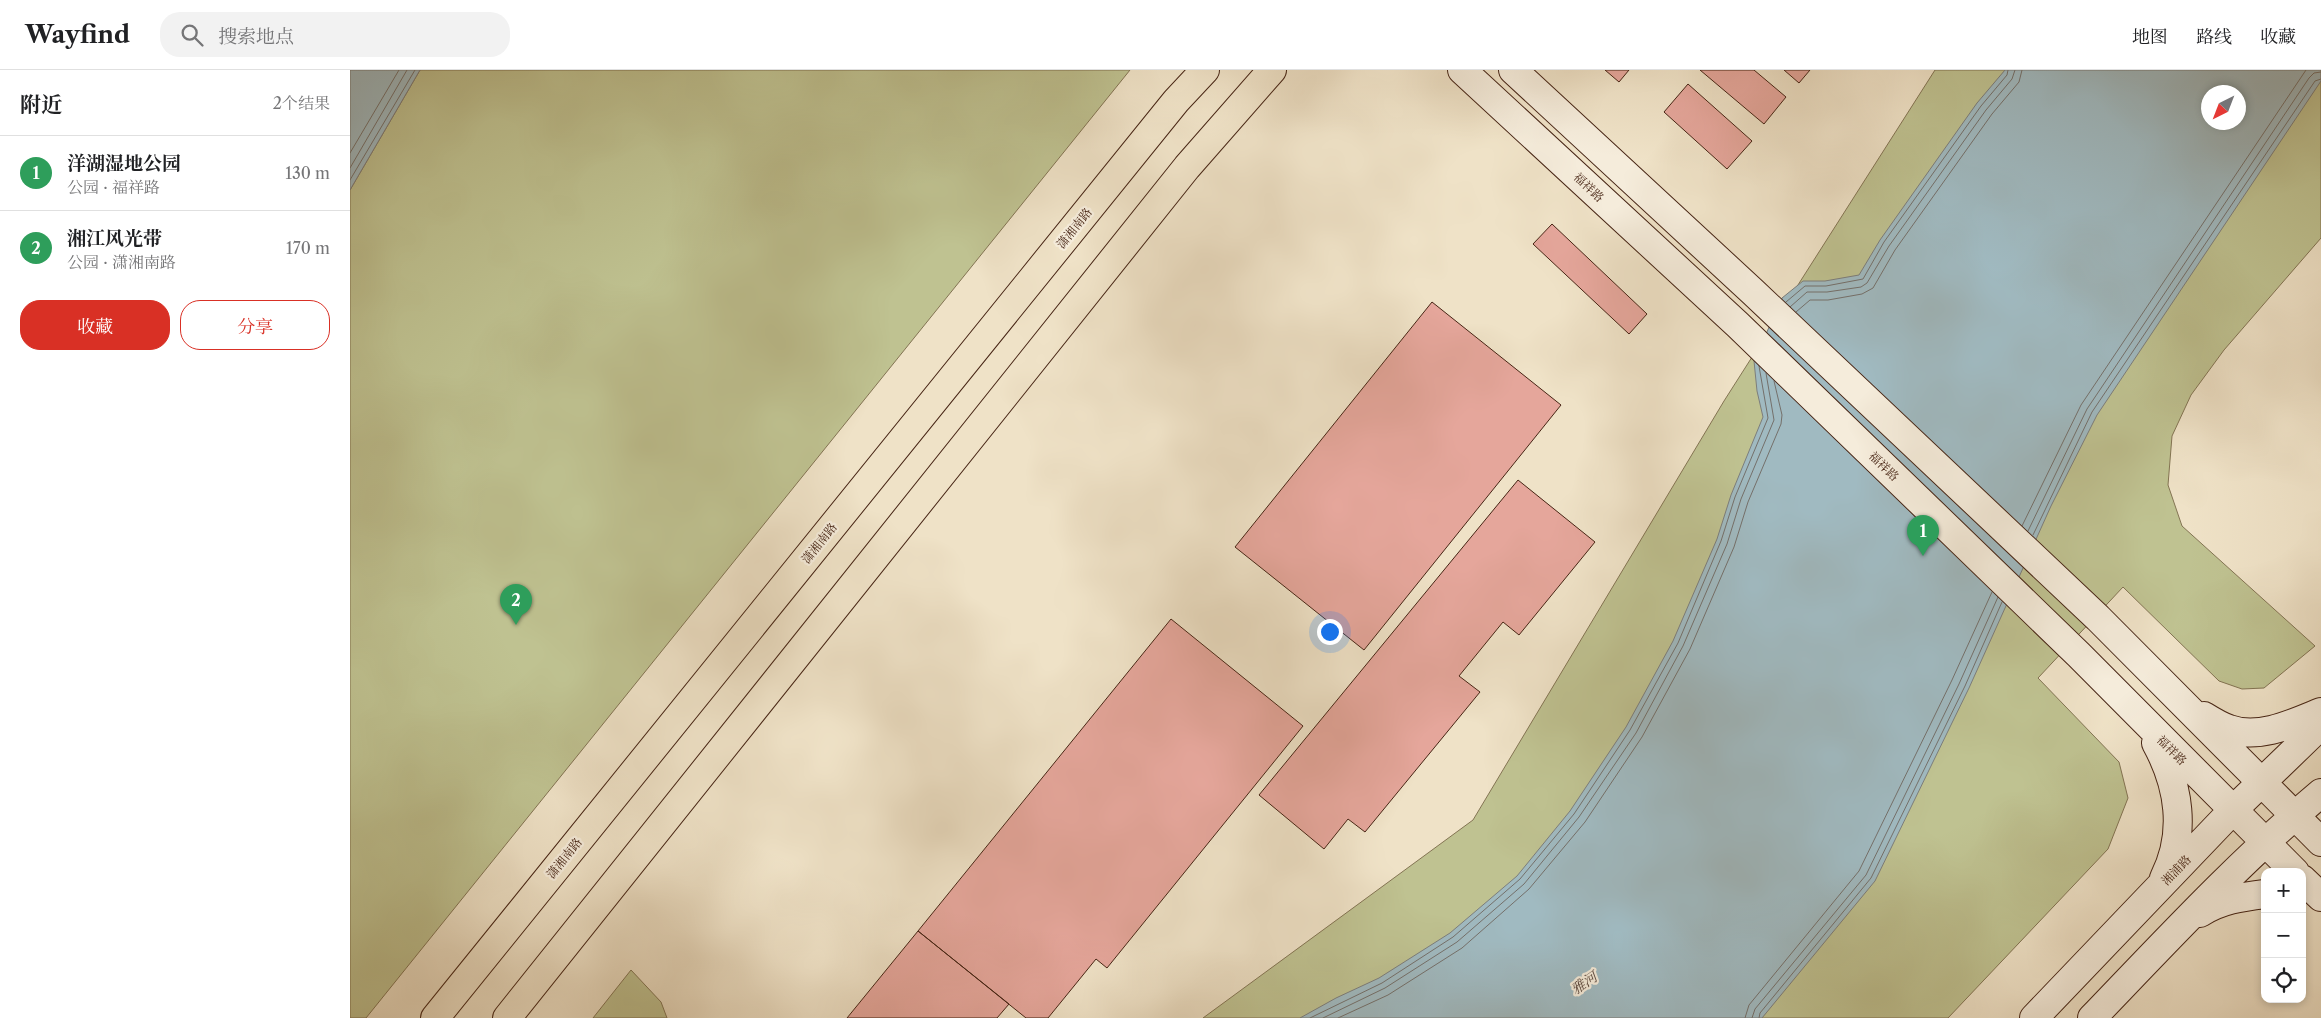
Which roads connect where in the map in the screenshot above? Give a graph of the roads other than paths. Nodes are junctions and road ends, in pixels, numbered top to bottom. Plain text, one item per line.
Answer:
1 (1205, 70) edge
2 (1272, 70) edge
3 (1462, 70) edge
4 (1516, 72) edge
5 (2169, 690) junction
6 (2130, 707) junction
7 (2321, 712) edge
8 (2321, 725) edge
9 (2262, 782) junction
10 (2321, 793) edge
11 (2232, 811) junction
12 (2294, 815) junction
13 (2264, 842) junction
14 (2321, 842) edge
15 (2291, 868) edge
16 (2306, 883) edge
17 (2261, 895) edge
18 (2321, 897) edge
19 (2148, 898) junction
20 (2306, 901) edge
21 (2321, 905) edge
22 (2178, 929) junction
23 (435, 1018) edge
24 (507, 1018) edge
25 (2034, 1018) edge
26 (2092, 1018) edge

1 - 23 main road, 潇湘南路
2 - 24 main road
3 - 6 main road, 福祥路
4 - 5 main road
5 - 7 main road
5 - 9 main road
6 - 11 main road, 福祥路
6 - 19 main road
8 - 9 main road, 湘浦路
9 - 11 main road, 湘浦路
9 - 12 main road
10 - 12 main road
11 - 13 main road, 福祥路
11 - 19 main road, 湘浦路
12 - 13 main road
12 - 14 main road
13 - 15 main road, 福祥路
13 - 22 main road
16 - 18 main road
17 - 22 main road
19 - 25 main road, 湘浦路
20 - 21 main road
22 - 26 main road

